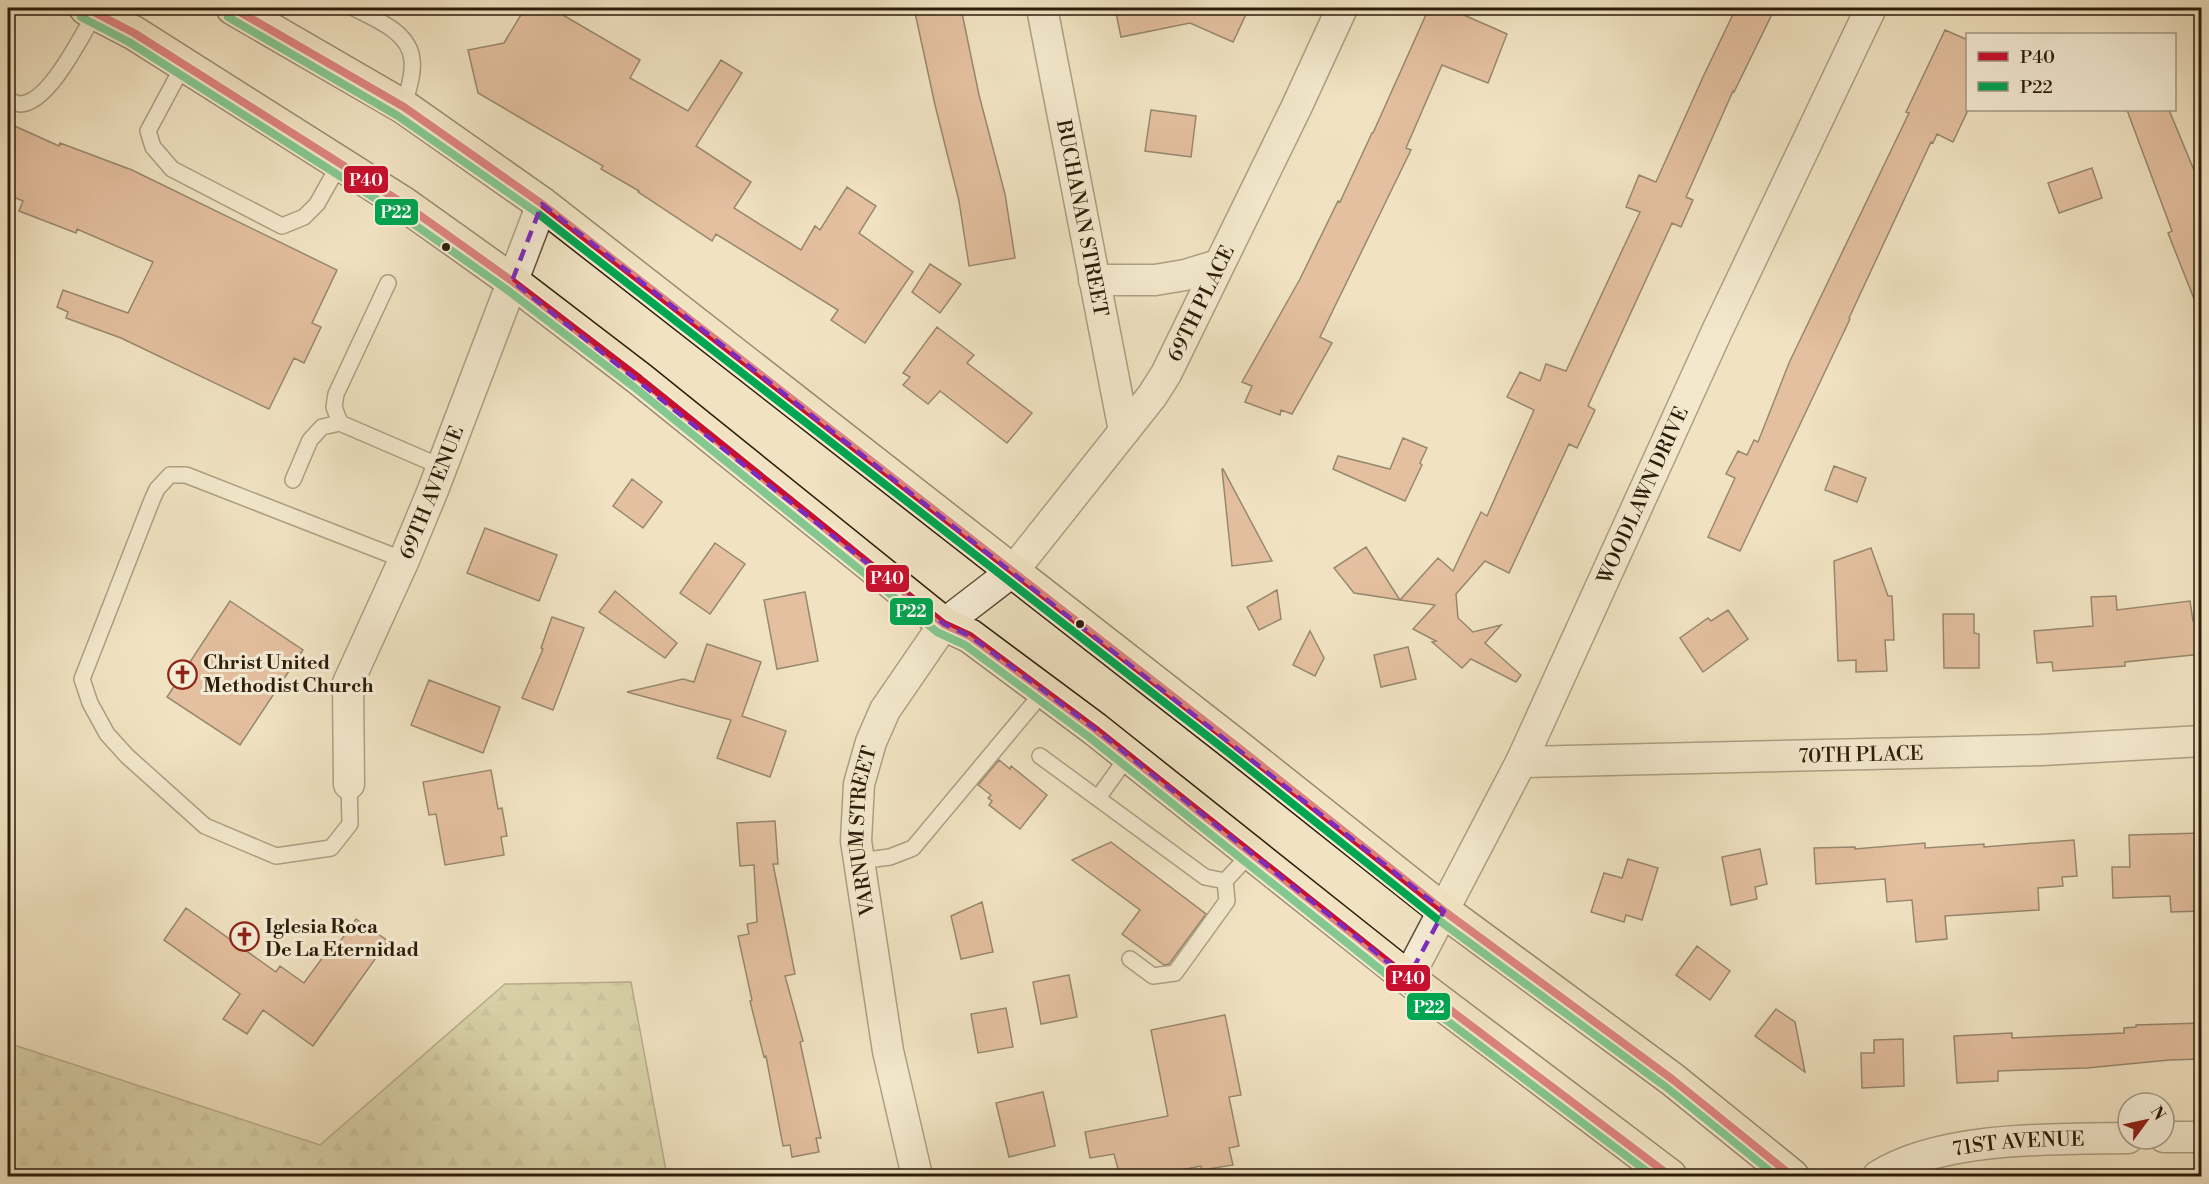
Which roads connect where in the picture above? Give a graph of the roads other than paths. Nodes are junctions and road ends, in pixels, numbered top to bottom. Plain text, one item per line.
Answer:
1 (233, 8) edge
2 (354, 8) edge
3 (1042, 8) edge
4 (1342, 8) edge
5 (1871, 8) edge
6 (91, 10) edge
7 (184, 63) junction
8 (8, 100) edge
9 (404, 107) junction
10 (340, 163) junction
11 (542, 204) junction
12 (1218, 265) junction
13 (1094, 280) junction
14 (512, 281) junction
15 (388, 283) dead end
16 (340, 423) junction
17 (1124, 431) junction
18 (442, 467) junction
19 (293, 480) dead end
20 (404, 560) junction
21 (1013, 571) junction
22 (944, 624) junction
23 (1044, 691) junction
24 (2202, 741) edge
25 (1040, 756) dead end
26 (1128, 756) junction
27 (1521, 762) junction
28 (349, 784) joint
29 (1098, 798) junction
30 (1251, 853) junction
31 (858, 861) junction
32 (1226, 881) junction
33 (1444, 911) junction
34 (1130, 959) dead end
35 (1408, 978) junction
36 (2176, 1137) edge
37 (2202, 1137) edge
38 (2116, 1138) edge
39 (917, 1176) edge
40 (1670, 1176) edge
41 (1792, 1176) edge
42 (1878, 1176) edge

1 - 9 main road
2 - 9 lane
3 - 13 street, BUCHANAN STREET
4 - 12 street, 69TH PLACE
5 - 27 street, WOODLAWN DRIVE
6 - 7 main road
6 - 8 lane
7 - 10 main road
7 - 10 lane
9 - 11 main road
10 - 14 main road
11 - 14 street, 69TH AVENUE
11 - 21 main road
12 - 13 street
12 - 17 street, 69TH PLACE
13 - 17 street, BUCHANAN STREET
14 - 18 street, 69TH AVENUE
14 - 22 main road
15 - 16 lane
16 - 18 lane
16 - 19 lane
17 - 21 street, 69TH PLACE
18 - 20 street, 69TH AVENUE
20 - 28 street, 69TH AVENUE
20 - 28 lane
21 - 22 street, VARNUM STREET
21 - 33 main road
22 - 23 main road
22 - 31 street, VARNUM STREET
23 - 26 main road
23 - 31 lane
24 - 27 street, 70TH PLACE
25 - 29 lane
26 - 29 lane
26 - 30 main road
27 - 33 street, WOODLAWN DRIVE
29 - 32 lane
30 - 32 lane
30 - 35 main road
31 - 39 street, VARNUM STREET
32 - 34 lane
33 - 35 street, WOODLAWN DRIVE
33 - 41 main road
35 - 40 main road
36 - 37 street
38 - 42 street, 71ST AVENUE

